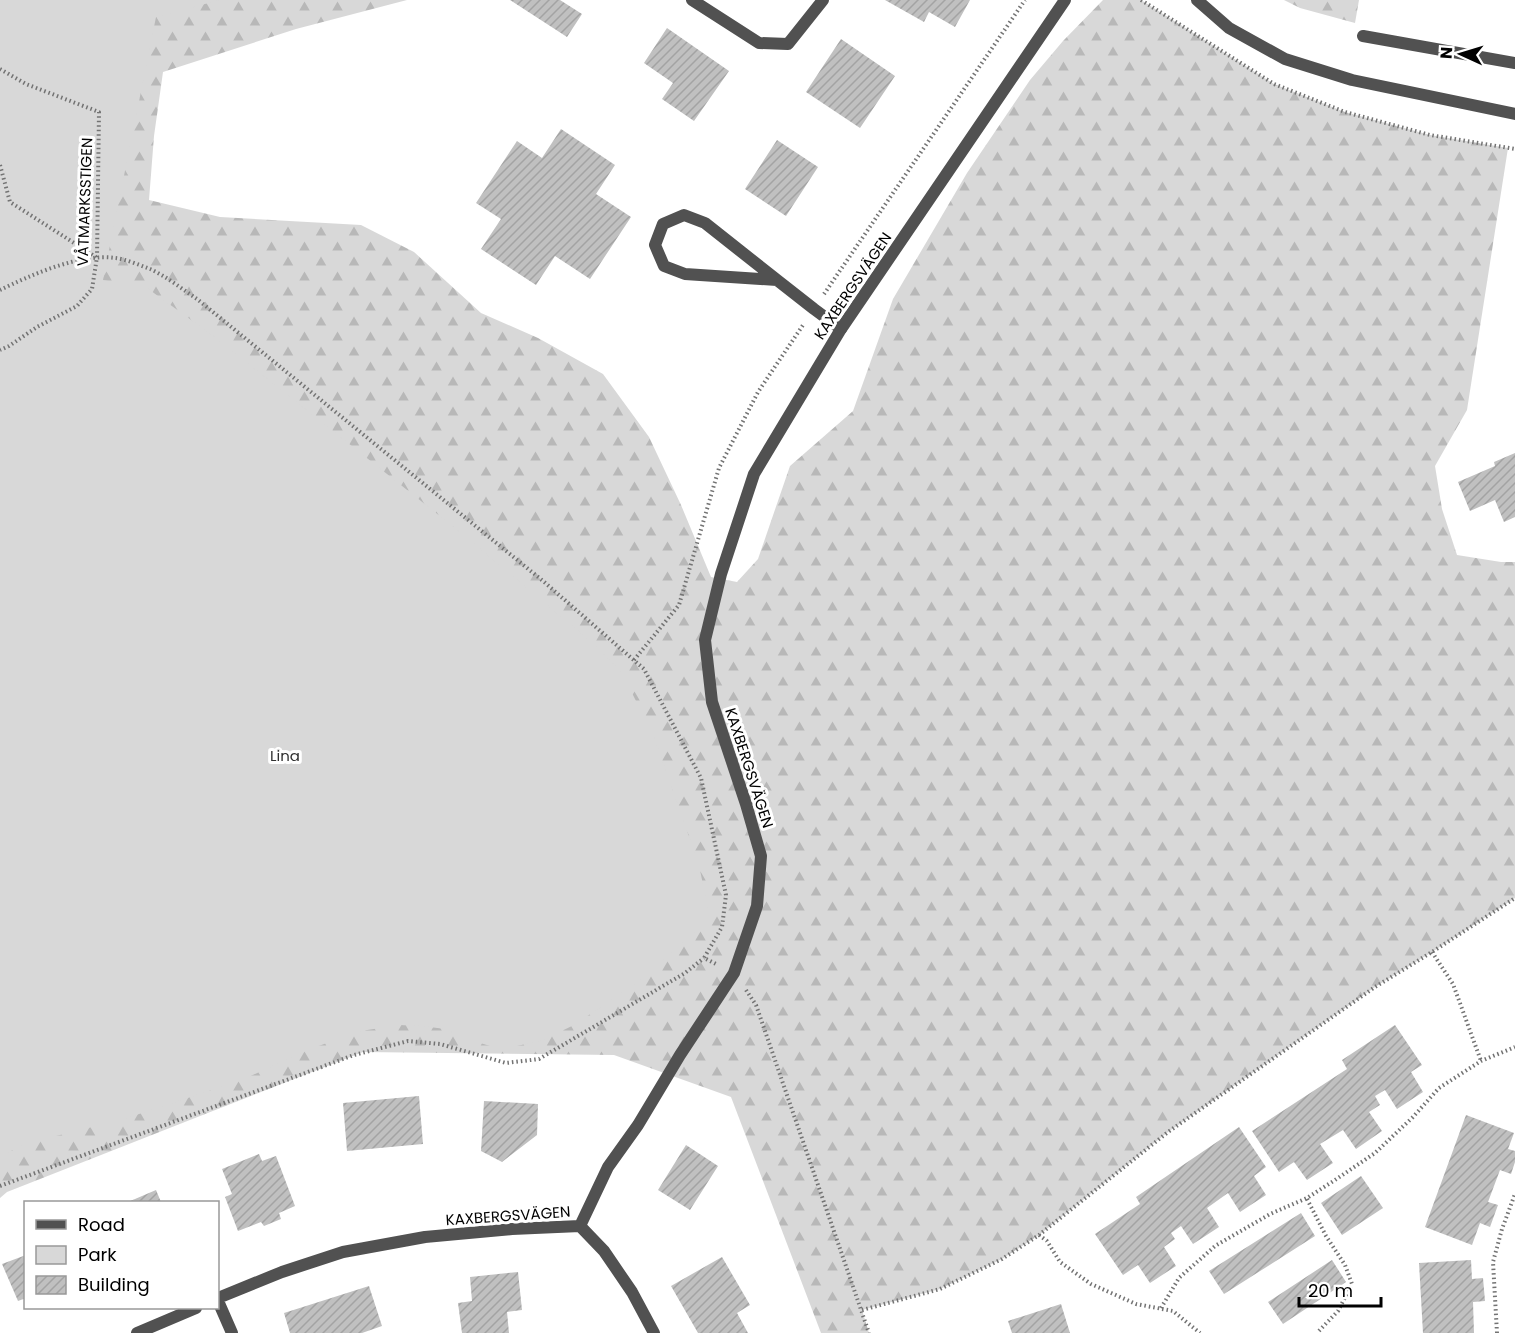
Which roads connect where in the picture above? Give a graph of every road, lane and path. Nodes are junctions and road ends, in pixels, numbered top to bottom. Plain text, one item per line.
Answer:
1 (692, 0) edge
2 (823, 0) edge
3 (1065, 0) edge
4 (1197, 0) edge
5 (1363, 36) dead end
6 (1515, 63) edge
7 (0, 69) edge
8 (1515, 114) edge
9 (1508, 148) dead end
10 (1515, 149) edge
11 (0, 165) edge
12 (97, 257) junction
13 (777, 280) junction
14 (0, 290) edge
15 (841, 328) junction
16 (0, 350) edge
17 (1515, 898) edge
18 (1432, 952) junction
19 (704, 958) junction
20 (734, 973) junction
21 (1515, 1047) edge
22 (1481, 1061) junction
23 (0, 1186) edge
24 (1515, 1194) edge
25 (1307, 1198) junction
26 (580, 1226) junction
27 (1039, 1235) junction
28 (219, 1299) edge
29 (219, 1301) edge
30 (1161, 1308) junction
31 (194, 1309) edge
32 (862, 1310) junction
33 (137, 1333) edge
34 (232, 1333) edge
35 (654, 1333) edge
36 (869, 1333) edge
37 (1200, 1333) edge
38 (1317, 1333) edge
39 (1497, 1333) edge

1 - 2 street
3 - 15 street, KAXBERGSVÄGEN
4 - 8 street
5 - 6 street
7 - 12 path, VÅTMARKSSTIGEN
9 - 10 path
11 - 12 path
12 - 14 path
12 - 16 path, VÅTMARKSSTIGEN
12 - 19 path
13 - 13 street
13 - 15 street
15 - 20 street, KAXBERGSVÄGEN
17 - 18 path
18 - 22 path
18 - 27 path
19 - 20 path
19 - 23 path
20 - 26 street, KAXBERGSVÄGEN
20 - 32 path
21 - 22 path
22 - 25 path
24 - 39 path
25 - 30 path
25 - 38 path
26 - 28 street, KAXBERGSVÄGEN
26 - 35 street
27 - 30 path
27 - 32 path
29 - 34 street
30 - 37 path
31 - 33 street
32 - 36 path

